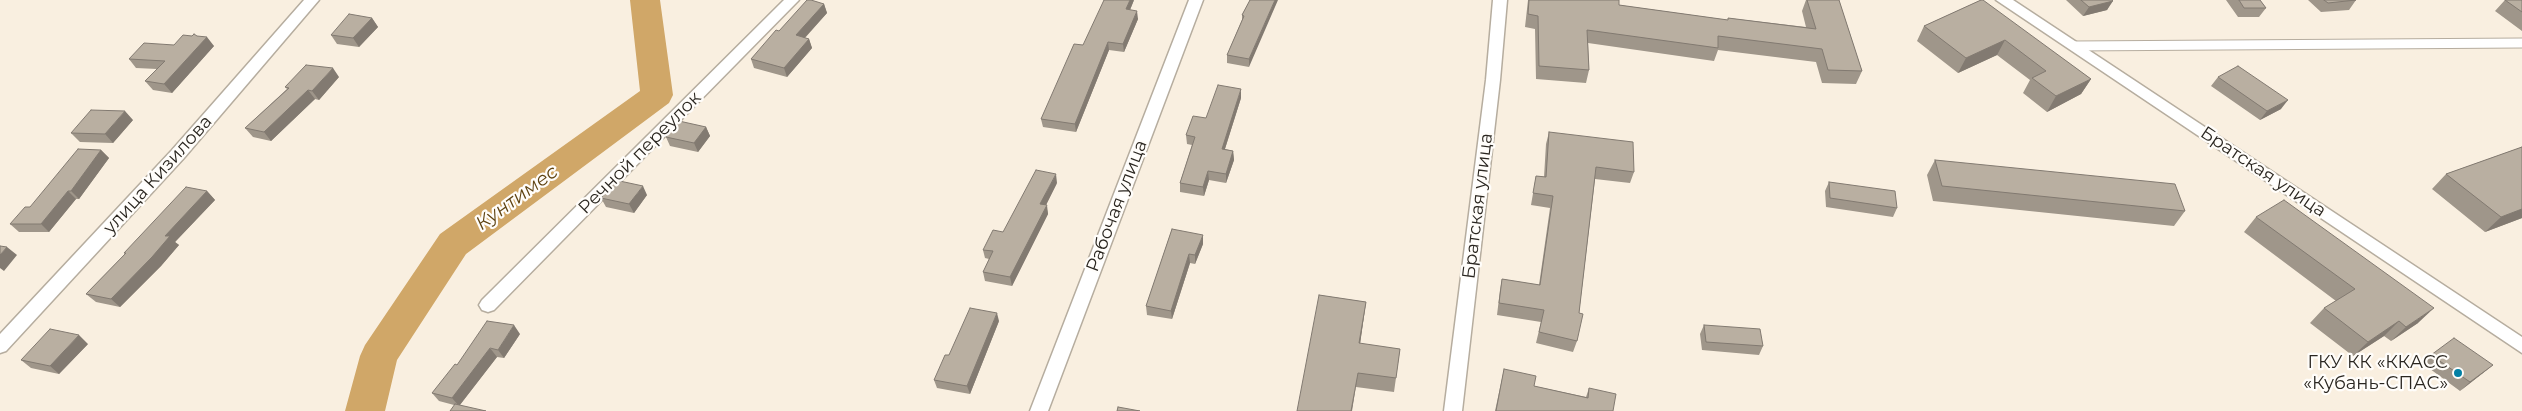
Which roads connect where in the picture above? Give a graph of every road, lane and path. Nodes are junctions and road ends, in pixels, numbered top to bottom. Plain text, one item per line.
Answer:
1 (312, 0) edge
2 (792, 0) edge
3 (1196, 0) edge
4 (1500, 0) edge
5 (2003, 0) edge
6 (2522, 43) edge
7 (2074, 46) junction
8 (488, 305) dead end
9 (0, 346) edge
10 (2522, 346) edge
11 (1039, 411) edge
12 (1453, 411) edge

1 - 9 street, улица Кизилова
2 - 8 street, Речной переулок
3 - 11 street, Рабочая улица
4 - 12 street, Братская улица
5 - 7 street, Братская улица
6 - 7 lane
7 - 10 street, Братская улица

